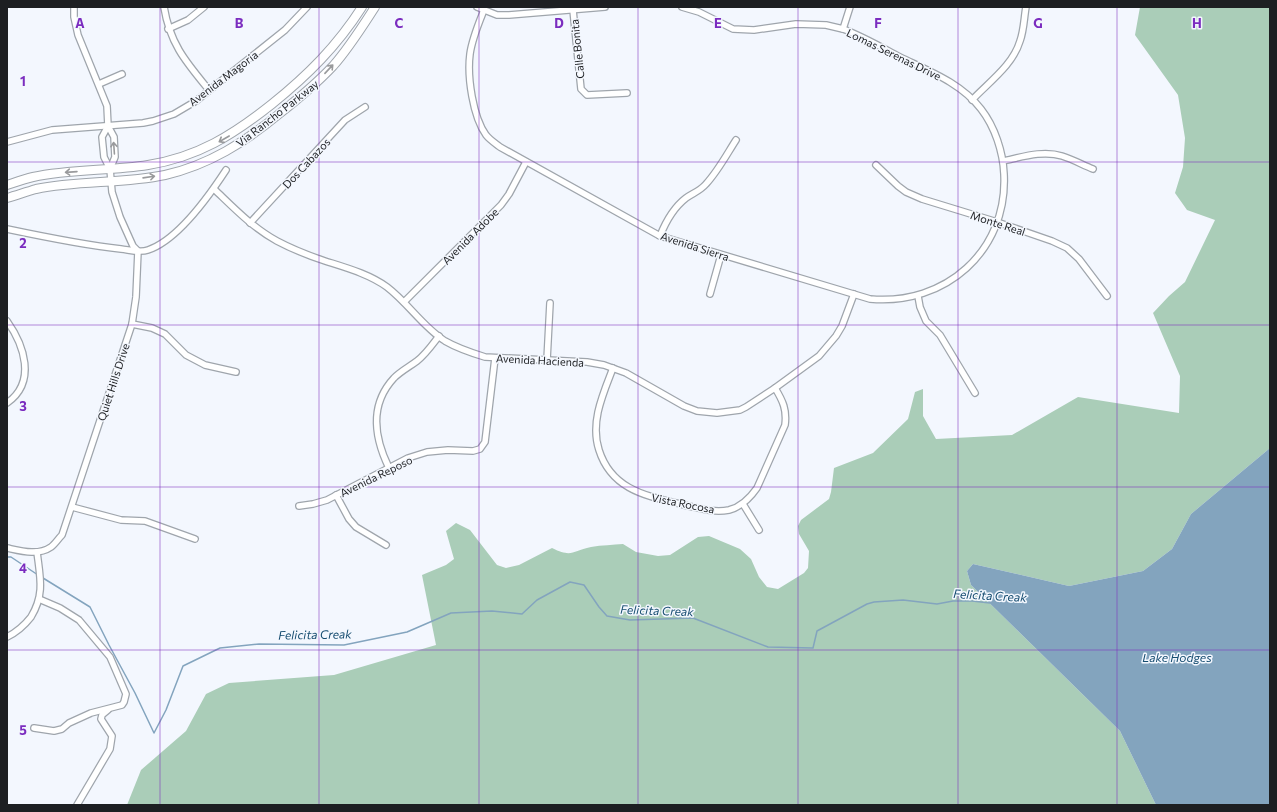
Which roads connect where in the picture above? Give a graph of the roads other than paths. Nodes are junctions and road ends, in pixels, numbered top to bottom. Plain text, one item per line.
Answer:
1 (74, 7) edge
2 (164, 7) edge
3 (204, 7) edge
4 (307, 7) edge
5 (362, 7) edge
6 (376, 7) edge
7 (477, 7) edge
8 (605, 7) edge
9 (682, 7) edge
10 (850, 7) edge
11 (1026, 7) edge
12 (484, 10) junction
13 (573, 10) junction
14 (168, 29) junction
15 (843, 29) junction
16 (122, 74) dead end
17 (99, 84) junction
18 (209, 90) junction
19 (627, 93) dead end
20 (972, 100) junction
21 (365, 107) dead end
22 (108, 126) junction
23 (736, 140) dead end
24 (7, 142) edge
25 (1003, 161) junction
26 (526, 162) junction
27 (876, 165) dead end
28 (110, 169) junction
29 (226, 170) dead end
30 (1093, 170) dead end
31 (110, 182) junction
32 (7, 185) edge
33 (214, 189) junction
34 (7, 198) edge
35 (997, 222) junction
36 (250, 223) junction
37 (7, 229) edge
38 (660, 236) junction
39 (138, 251) junction
40 (721, 255) junction
41 (710, 294) dead end
42 (854, 294) junction
43 (918, 296) junction
44 (1107, 296) dead end
45 (404, 302) junction
46 (550, 303) dead end
47 (7, 321) edge
48 (132, 324) junction
49 (439, 336) junction
50 (495, 358) junction
51 (547, 360) junction
52 (613, 368) junction
53 (236, 372) dead end
54 (776, 388) junction
55 (975, 393) dead end
56 (7, 403) edge
57 (389, 468) junction
58 (336, 495) junction
59 (743, 504) junction
60 (299, 506) dead end
61 (72, 507) junction
62 (759, 530) dead end
63 (195, 538) dead end
64 (386, 545) dead end
65 (7, 548) edge
66 (37, 552) junction
67 (40, 599) junction
68 (7, 637) edge
69 (110, 708) junction
70 (34, 728) dead end
71 (77, 805) edge

1 - 17 street
2 - 14 street
3 - 14 street
4 - 18 street, Avenida Magoria
5 -> 28 main road, Via Rancho Parkway
31 -> 6 main road, Via Rancho Parkway
7 - 12 street
8 - 13 street
9 - 15 street, Lomas Serenas Drive
10 - 15 street
11 - 20 street
12 - 13 street
12 - 26 street, Avenida Sierra
13 - 19 street, Calle Bonita
14 - 18 street
15 - 20 street, Lomas Serenas Drive
16 - 17 street
17 - 22 street
18 - 22 street, Avenida Magoria
20 - 25 street, Lomas Serenas Drive
21 - 36 street, Dos Cabazos
22 - 24 street, Avenida Magoria
28 -> 22 street
22 - 28 street
23 - 38 street
25 - 30 street
25 - 35 street, Lomas Serenas Drive
26 - 38 street, Avenida Sierra
26 - 45 street, Avenida Adobe
27 - 35 street, Monte Real
28 - 31 street
28 -> 32 main road, Via Rancho Parkway
29 - 33 street
31 - 34 main road, Via Rancho Parkway
31 - 39 street
33 - 36 street, Avenida Hacienda
33 - 39 street
35 - 43 street, Avenida Sierra
35 - 44 street, Monte Real
36 - 45 street, Avenida Hacienda
37 - 39 street
38 - 40 street, Avenida Sierra
39 - 48 street, Quiet Hills Drive
40 - 41 street
40 - 42 street, Avenida Sierra
42 - 43 street, Avenida Sierra
42 - 54 street, Avenida Hacienda
43 - 55 street
45 - 49 street, Avenida Hacienda
46 - 51 street
47 - 56 street
48 - 53 street
48 - 61 street, Quiet Hills Drive
49 - 50 street, Avenida Hacienda
49 - 57 street
50 - 51 street, Avenida Hacienda
50 - 57 street, Avenida Reposo
51 - 52 street, Avenida Hacienda
52 - 54 street, Avenida Hacienda
52 - 59 street, Vista Rocosa
54 - 59 street, Vista Rocosa
57 - 58 street, Avenida Reposo
58 - 60 street, Avenida Reposo
58 - 64 street
59 - 62 street
61 - 63 street
61 - 66 street, Quiet Hills Drive
65 - 66 street
66 - 67 street
67 - 68 street
67 - 69 street
69 - 70 street
69 - 71 street

